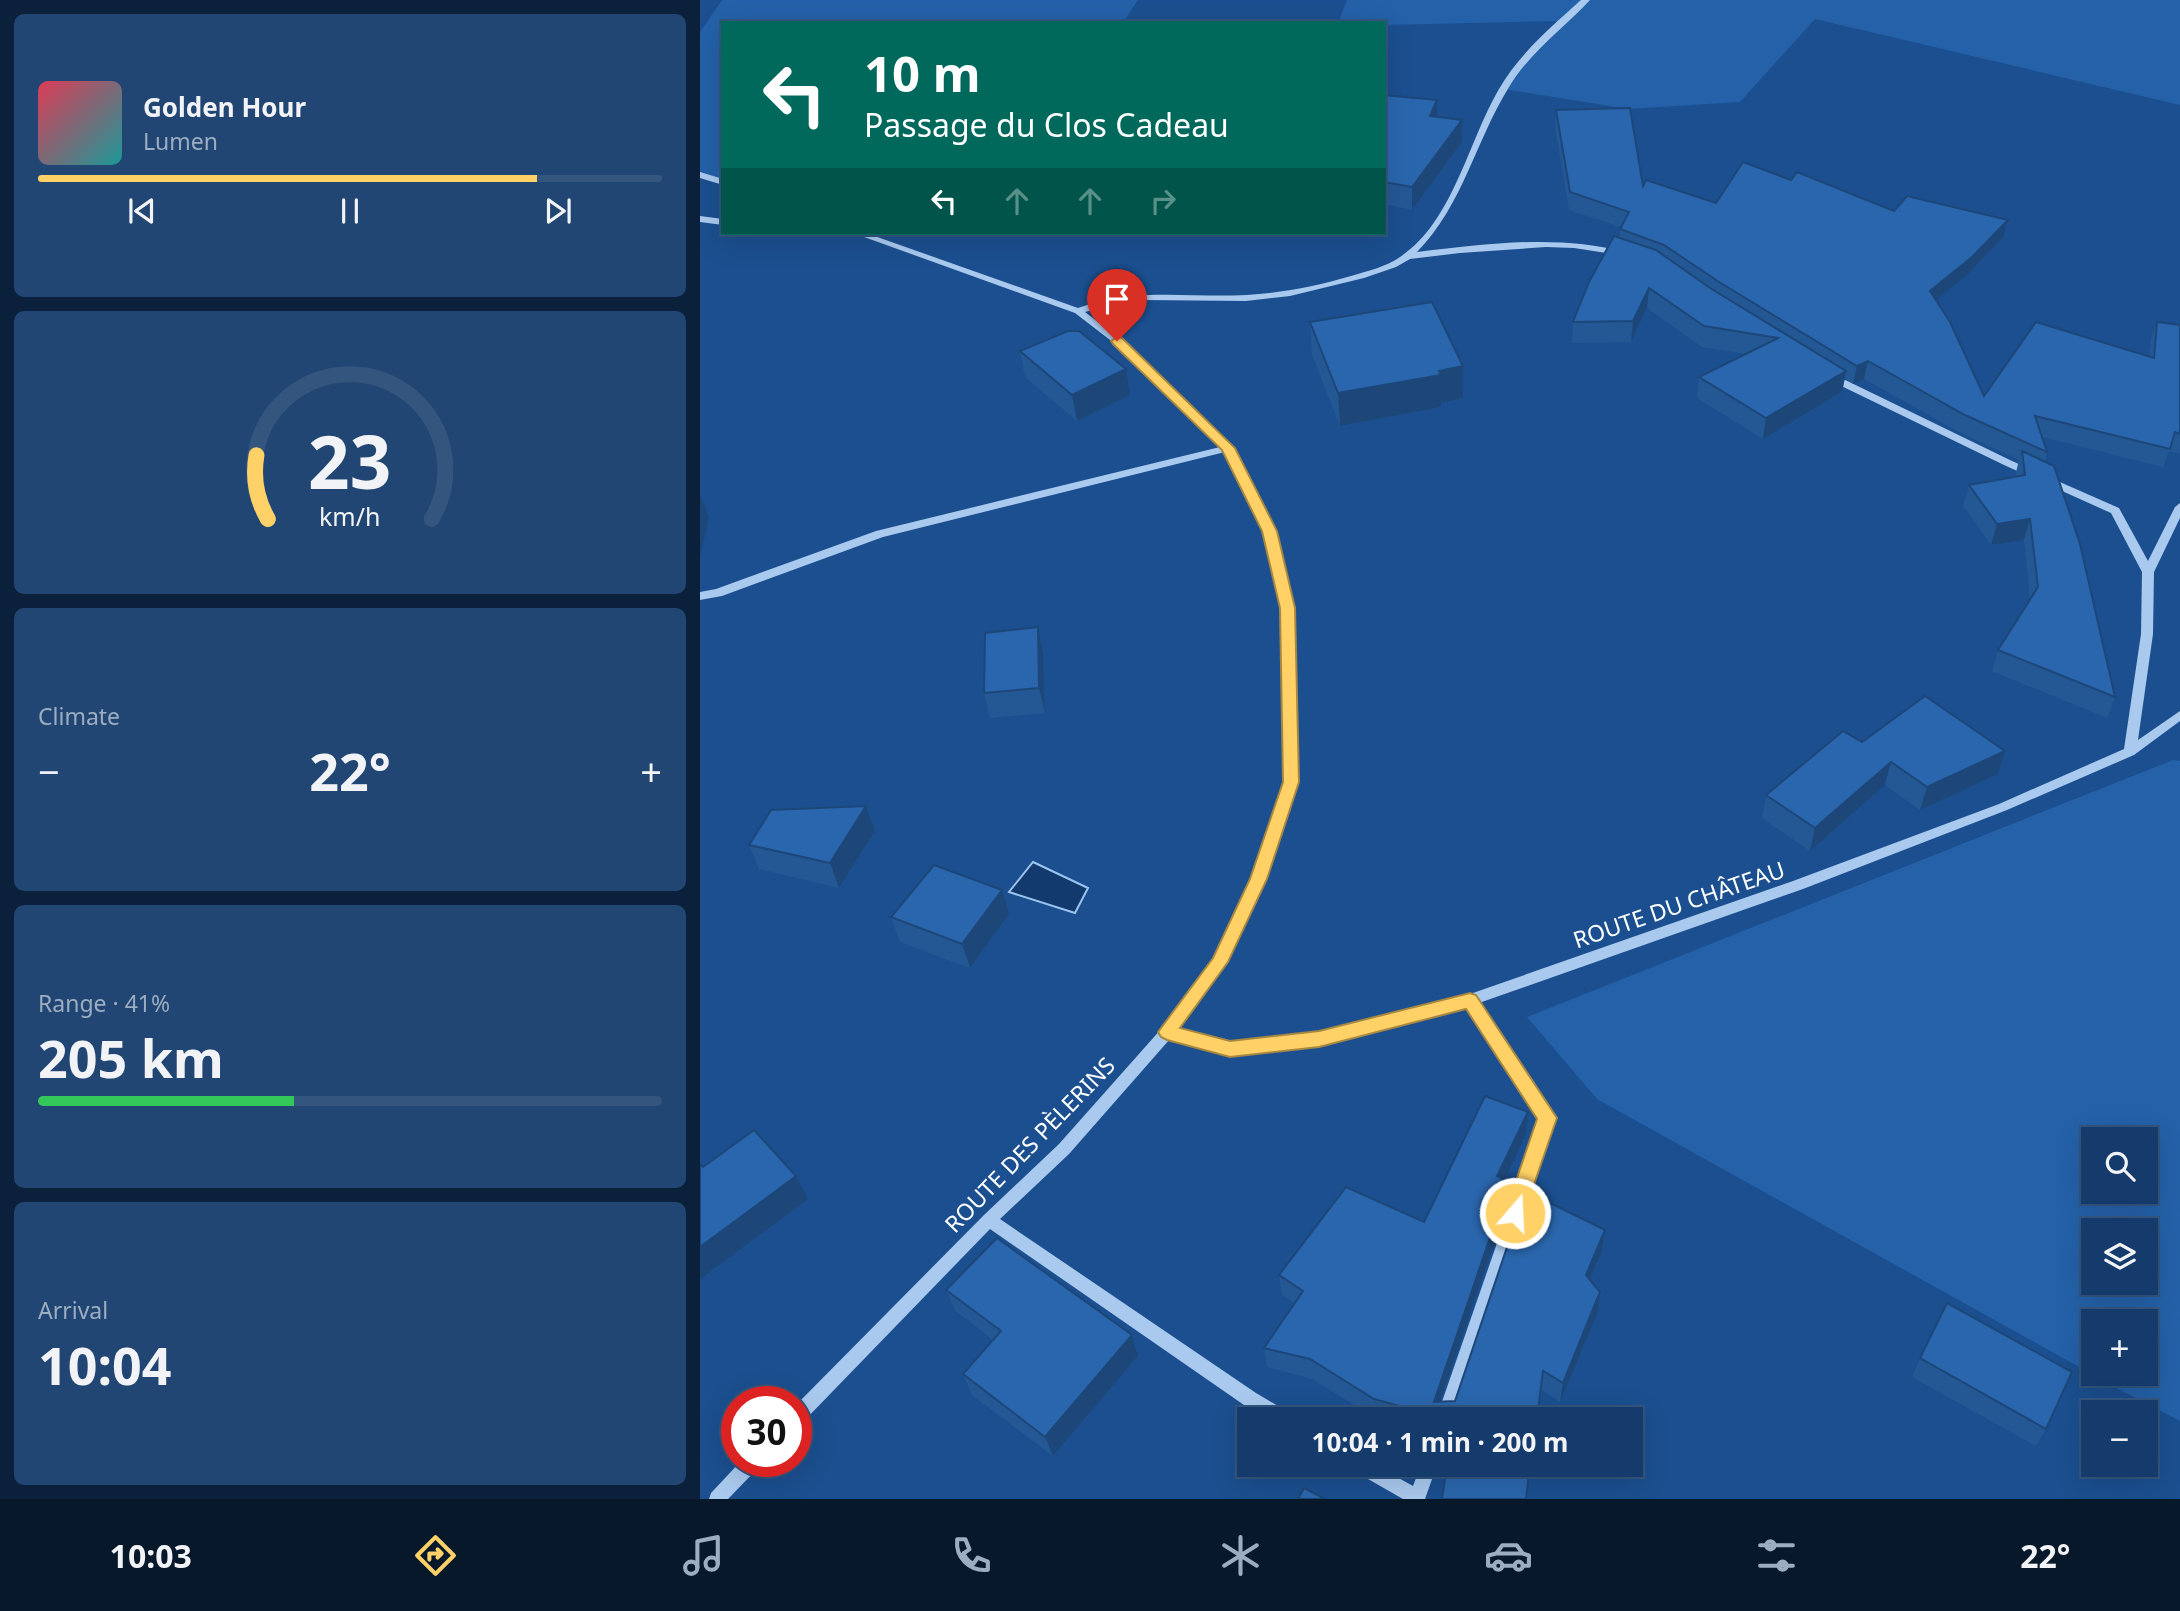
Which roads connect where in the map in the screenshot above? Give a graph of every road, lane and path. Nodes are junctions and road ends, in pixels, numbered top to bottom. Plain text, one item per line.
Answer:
1 (1586, 0) edge
2 (700, 175) edge
3 (721, 181) edge
4 (700, 219) edge
5 (721, 222) edge
6 (864, 235) edge
7 (1408, 256) junction
8 (1635, 258) edge
9 (1078, 311) junction
10 (1826, 374) edge
11 (1228, 448) junction
12 (2180, 507) edge
13 (2148, 572) junction
14 (700, 596) edge
15 (2180, 715) edge
16 (2130, 752) junction
17 (1470, 1000) junction
18 (1167, 1032) junction
19 (989, 1220) junction
20 (812, 1402) edge
21 (1265, 1407) edge
22 (1448, 1407) edge
23 (738, 1477) edge
24 (1381, 1477) edge
25 (1425, 1477) edge
26 (717, 1499) edge

1 - 7 street
2 - 3 street
4 - 5 street
6 - 9 street, ROUTE DES PÈLERINS
7 - 8 street
7 - 9 street
9 - 11 street, ROUTE DES PÈLERINS
10 - 13 street
11 - 14 street
11 - 18 street, ROUTE DES PÈLERINS
12 - 13 street
13 - 16 street
15 - 16 street, ROUTE DU CHÂTEAU
16 - 17 street, ROUTE DU CHÂTEAU
17 - 18 street, ROUTE DU CHÂTEAU
17 - 22 street
18 - 19 street, ROUTE DES PÈLERINS
19 - 20 street, ROUTE DES PÈLERINS
19 - 21 street
23 - 26 street
24 - 25 street

